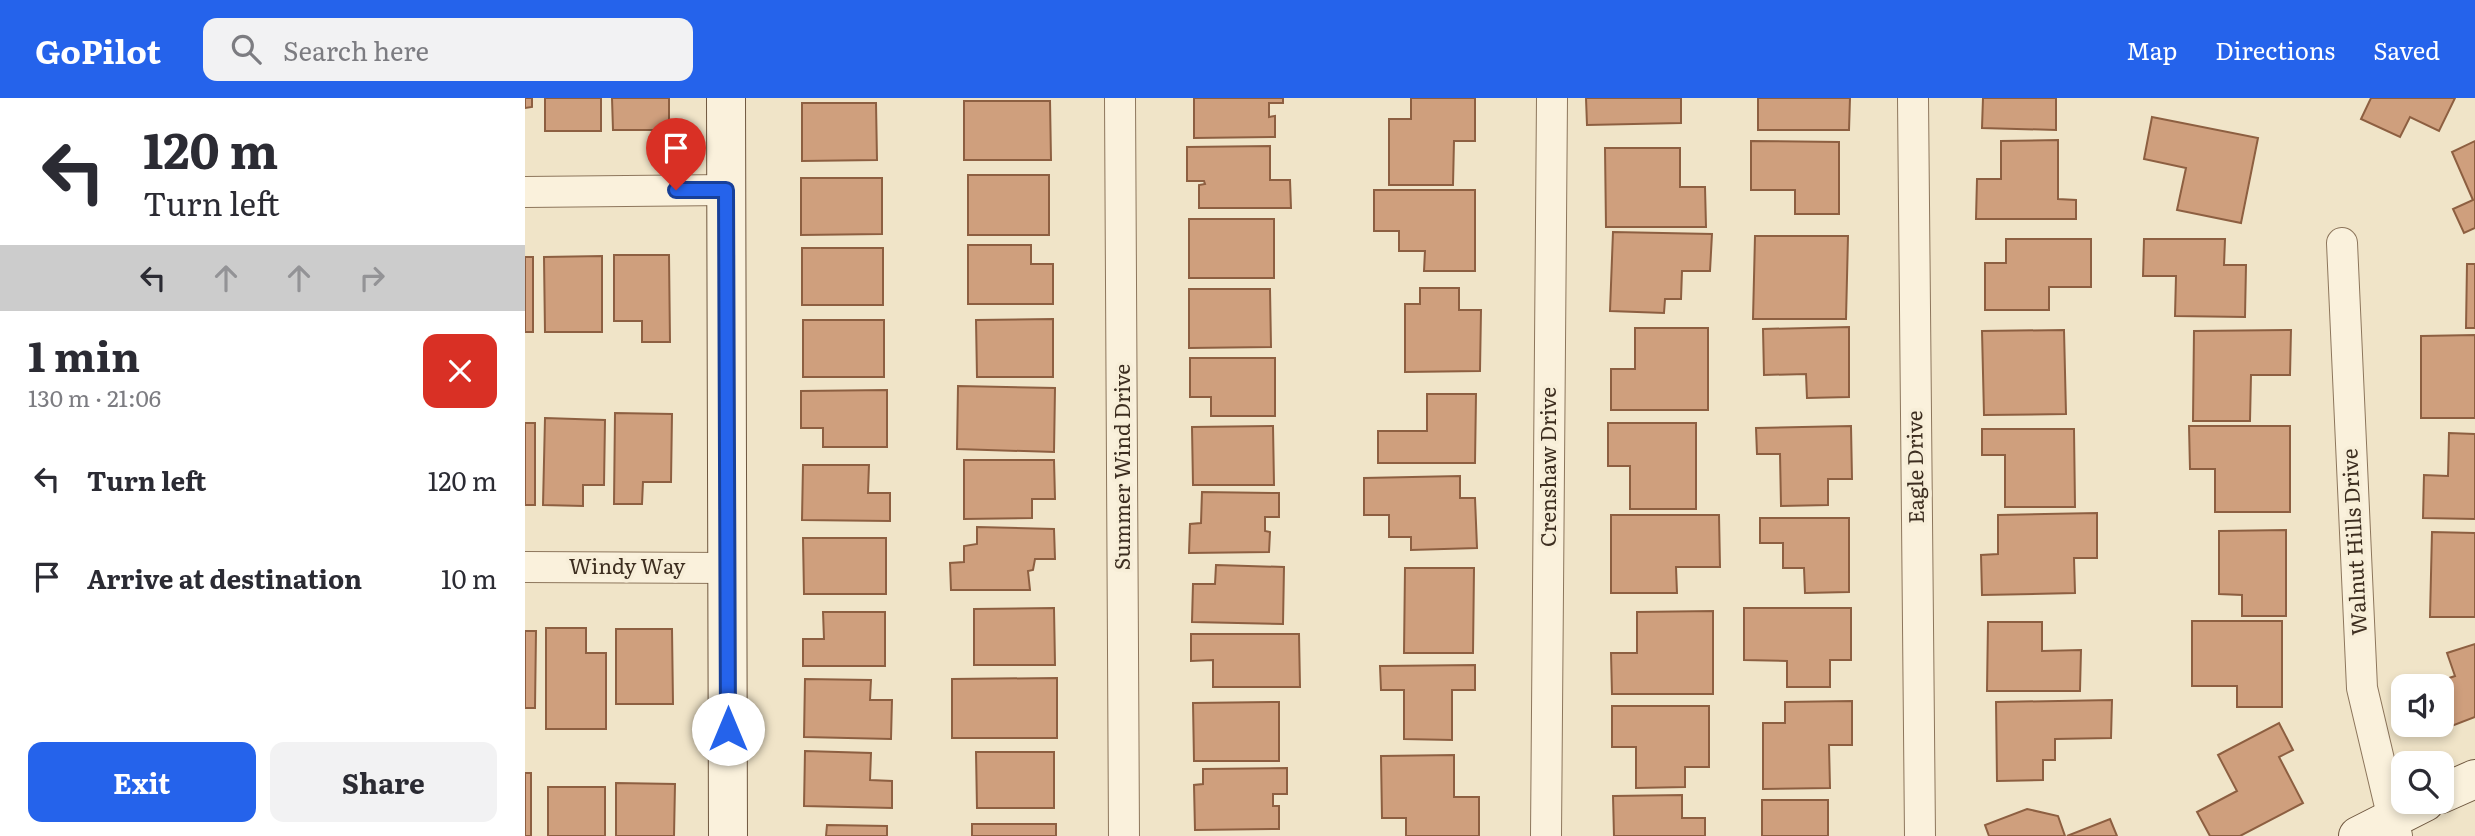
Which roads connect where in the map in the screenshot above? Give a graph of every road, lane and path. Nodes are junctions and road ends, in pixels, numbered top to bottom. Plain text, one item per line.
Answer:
1 (726, 98) edge
2 (1120, 98) edge
3 (1552, 98) edge
4 (1913, 98) edge
5 (726, 190) junction
6 (525, 192) edge
7 (2342, 243) dead end
8 (525, 567) edge
9 (728, 568) junction
10 (2475, 779) edge
11 (2454, 788) edge
12 (2405, 818) edge
13 (728, 836) edge
14 (1124, 836) edge
15 (1546, 836) edge
16 (1920, 836) edge
17 (2358, 836) edge

1 - 5 street
2 - 14 street, Summer Wind Drive
3 - 15 street, Crenshaw Drive
4 - 16 street, Eagle Drive
5 - 6 street
5 - 9 street
7 - 12 street, Walnut Hills Drive
8 - 9 street, Windy Way
9 - 13 street
10 - 11 street
12 - 17 street

